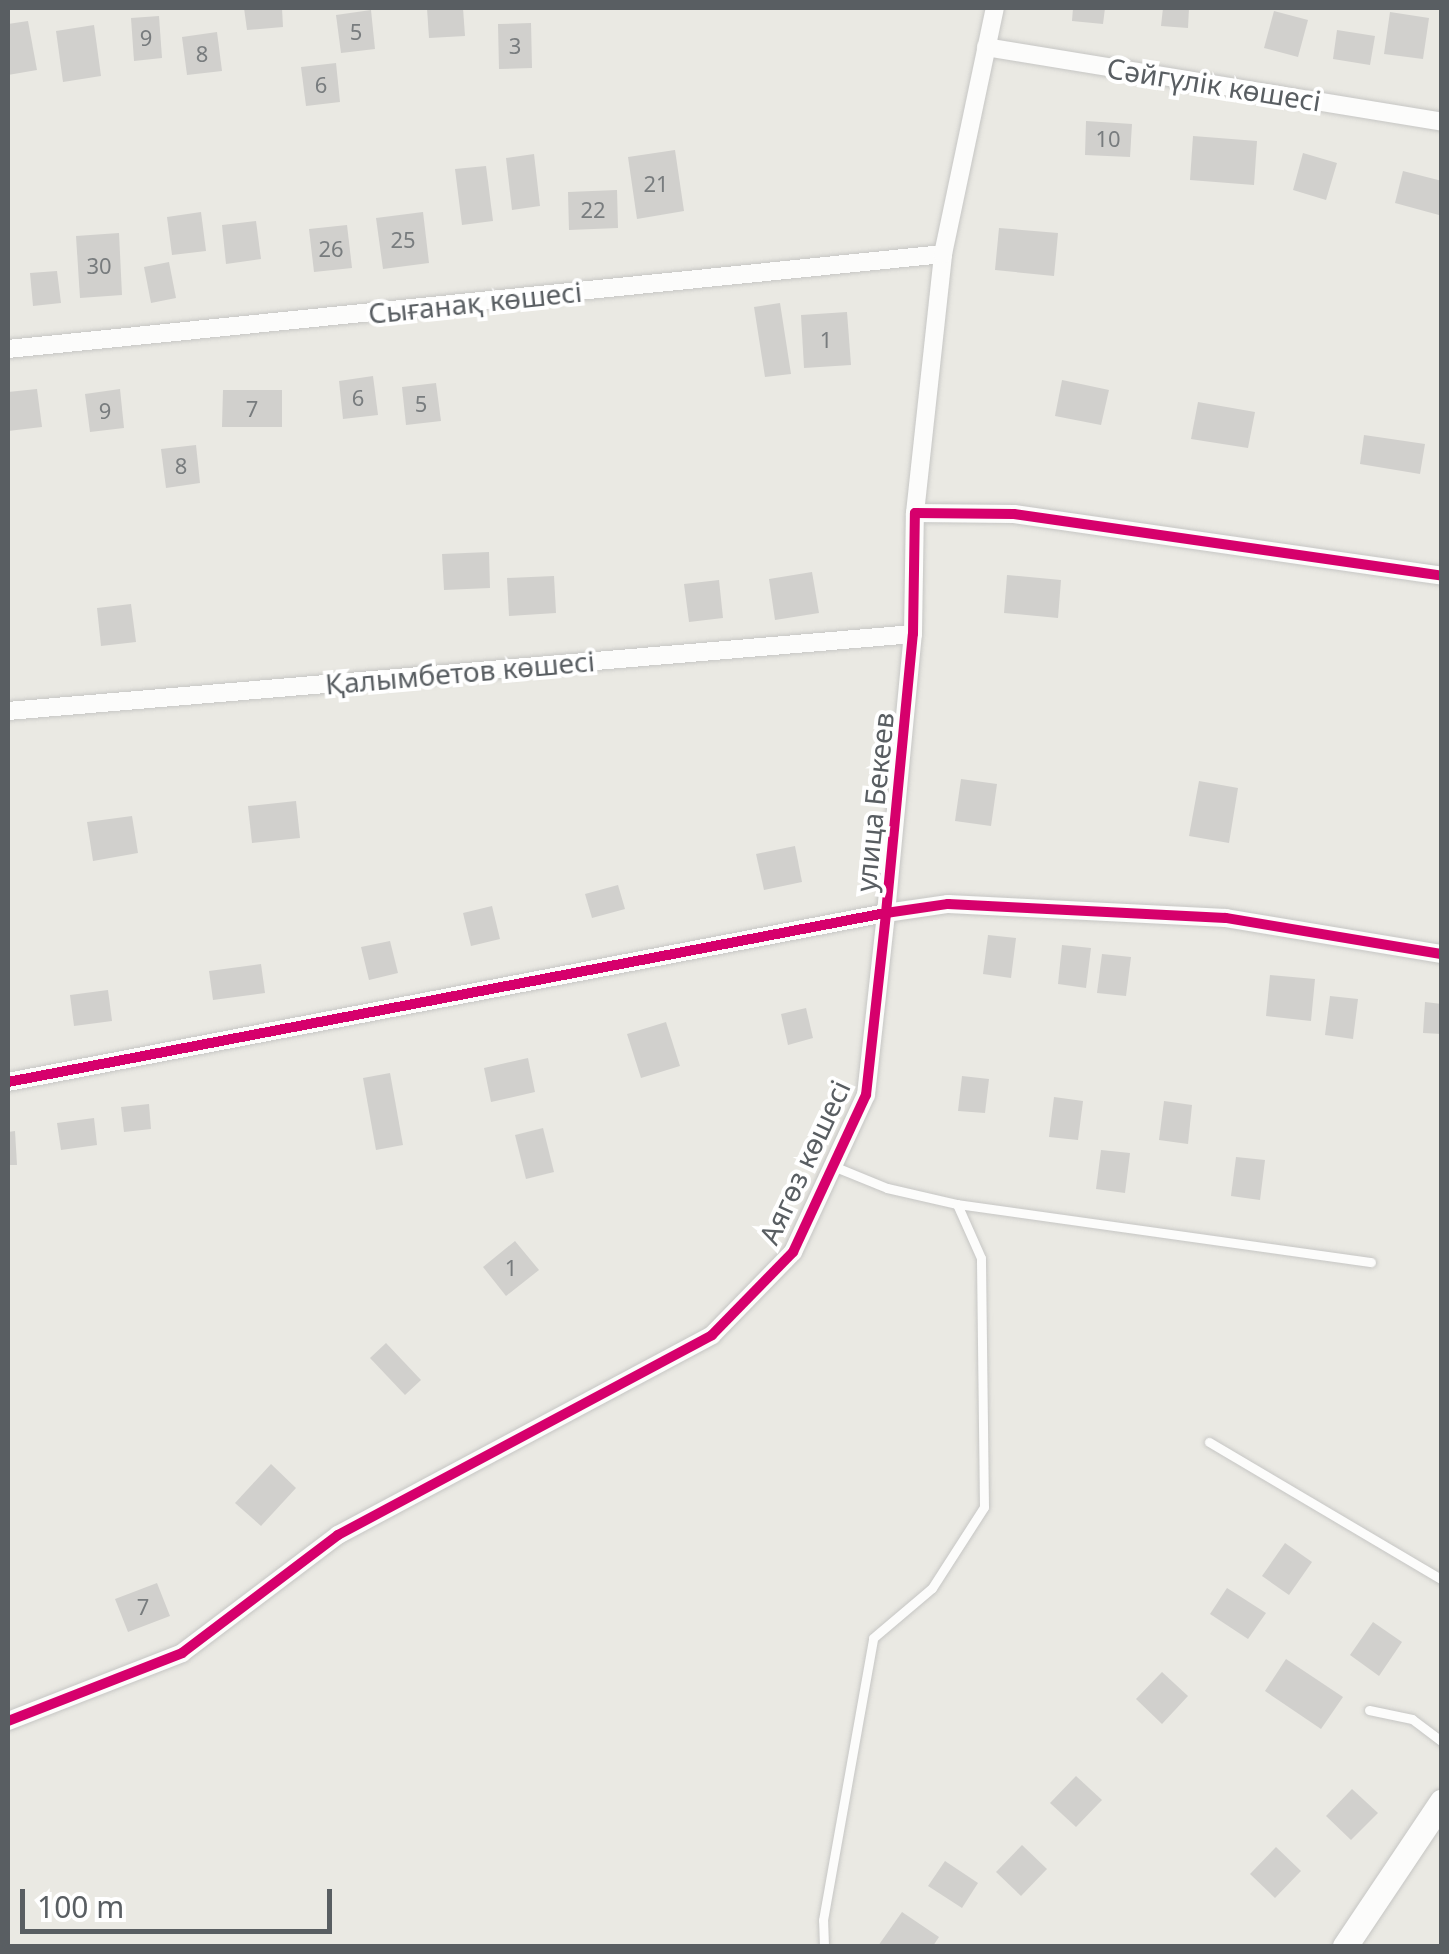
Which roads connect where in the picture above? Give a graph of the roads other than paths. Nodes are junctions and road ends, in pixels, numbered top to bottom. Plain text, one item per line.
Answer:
1 (995, 8) edge
2 (986, 47) junction
3 (1442, 122) edge
4 (943, 254) junction
5 (8, 350) edge
6 (914, 514) junction
7 (1442, 576) edge
8 (912, 634) junction
9 (8, 711) edge
10 (886, 913) junction
11 (1442, 954) edge
12 (8, 1082) edge
13 (833, 1166) junction
14 (957, 1204) junction
15 (1371, 1262) dead end
16 (1209, 1442) dead end
17 (1442, 1580) edge
18 (1370, 1710) dead end
19 (8, 1721) edge
20 (1442, 1742) edge
21 (1442, 1801) edge
22 (824, 1946) edge
23 (1345, 1946) edge

1 - 2 street, улица Бекеев
2 - 3 street, Сәйгүлік көшесі
2 - 4 street, улица Бекеев
4 - 5 street, Сығанақ көшесі
4 - 6 street, улица Бекеев
6 - 7 street
6 - 8 street, улица Бекеев
8 - 9 street, Қалымбетов көшесі
8 - 10 street, улица Бекеев
10 - 11 street
10 - 12 street, улица Бекеев
10 - 13 street, Аягөз көшесі
13 - 14 lane
13 - 19 street, Аягөз көшесі
14 - 15 lane
14 - 22 lane
16 - 17 lane
18 - 20 lane
21 - 23 street

